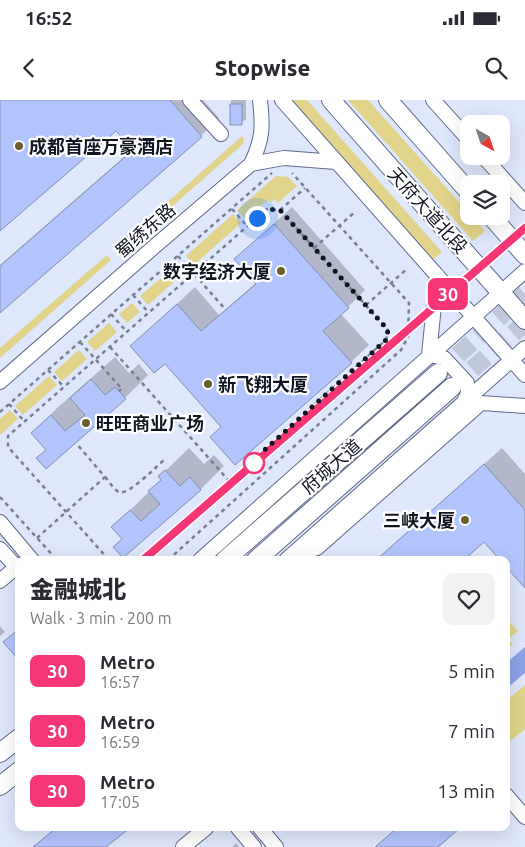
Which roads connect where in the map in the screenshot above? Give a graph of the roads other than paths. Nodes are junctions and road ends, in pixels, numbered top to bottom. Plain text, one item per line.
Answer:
1 (190, 100) edge
2 (260, 100) edge
3 (282, 100) edge
4 (330, 100) edge
5 (388, 100) edge
6 (434, 100) edge
7 (460, 130) edge
8 (221, 134) dead end
9 (336, 162) junction
10 (251, 164) junction
11 (492, 165) edge
12 (460, 182) edge
13 (522, 197) edge
14 (499, 225) edge
15 (525, 255) edge
16 (525, 271) edge
17 (437, 275) junction
18 (500, 292) junction
19 (473, 316) junction
20 (525, 320) edge
21 (525, 348) edge
22 (428, 355) junction
23 (512, 360) junction
24 (438, 372) tunnel mouth
25 (525, 375) edge
26 (0, 382) edge
27 (452, 387) tunnel mouth
28 (463, 404) junction
29 (525, 406) edge
30 (0, 522) edge
31 (0, 549) edge
32 (20, 556) edge
33 (204, 556) edge
34 (230, 556) edge
35 (261, 556) edge
36 (294, 556) edge
37 (297, 556) edge
38 (15, 558) edge
39 (15, 570) edge
40 (0, 581) edge
41 (15, 741) edge
42 (0, 753) edge
43 (15, 774) edge
44 (0, 786) edge
45 (510, 800) edge
46 (525, 817) edge
47 (202, 831) edge
48 (241, 831) edge
49 (263, 831) edge
50 (183, 847) edge
51 (254, 847) edge
52 (276, 847) edge

1 - 8 street
2 - 10 street
3 - 9 street
4 - 18 main road, 天府大道北段
5 - 12 main road
6 - 7 street
9 - 10 street
9 - 17 street
10 - 26 street, 蜀绣东路
11 - 13 street
14 - 15 main road
16 - 18 street
17 - 19 street
17 - 22 street
18 - 19 street
18 - 20 main road, 天府大道北段
19 - 22 street
19 - 23 street
21 - 23 street
22 - 28 street
22 - 33 street
23 - 25 street
23 - 28 street
24 - 34 main road, 府城大道
27 - 35 main road, 府城大道
28 - 36 street
29 - 37 street
30 - 32 street
31 - 38 street
39 - 40 street
41 - 42 main road
43 - 44 main road
45 - 46 street
47 - 50 street
48 - 51 street
49 - 52 street

